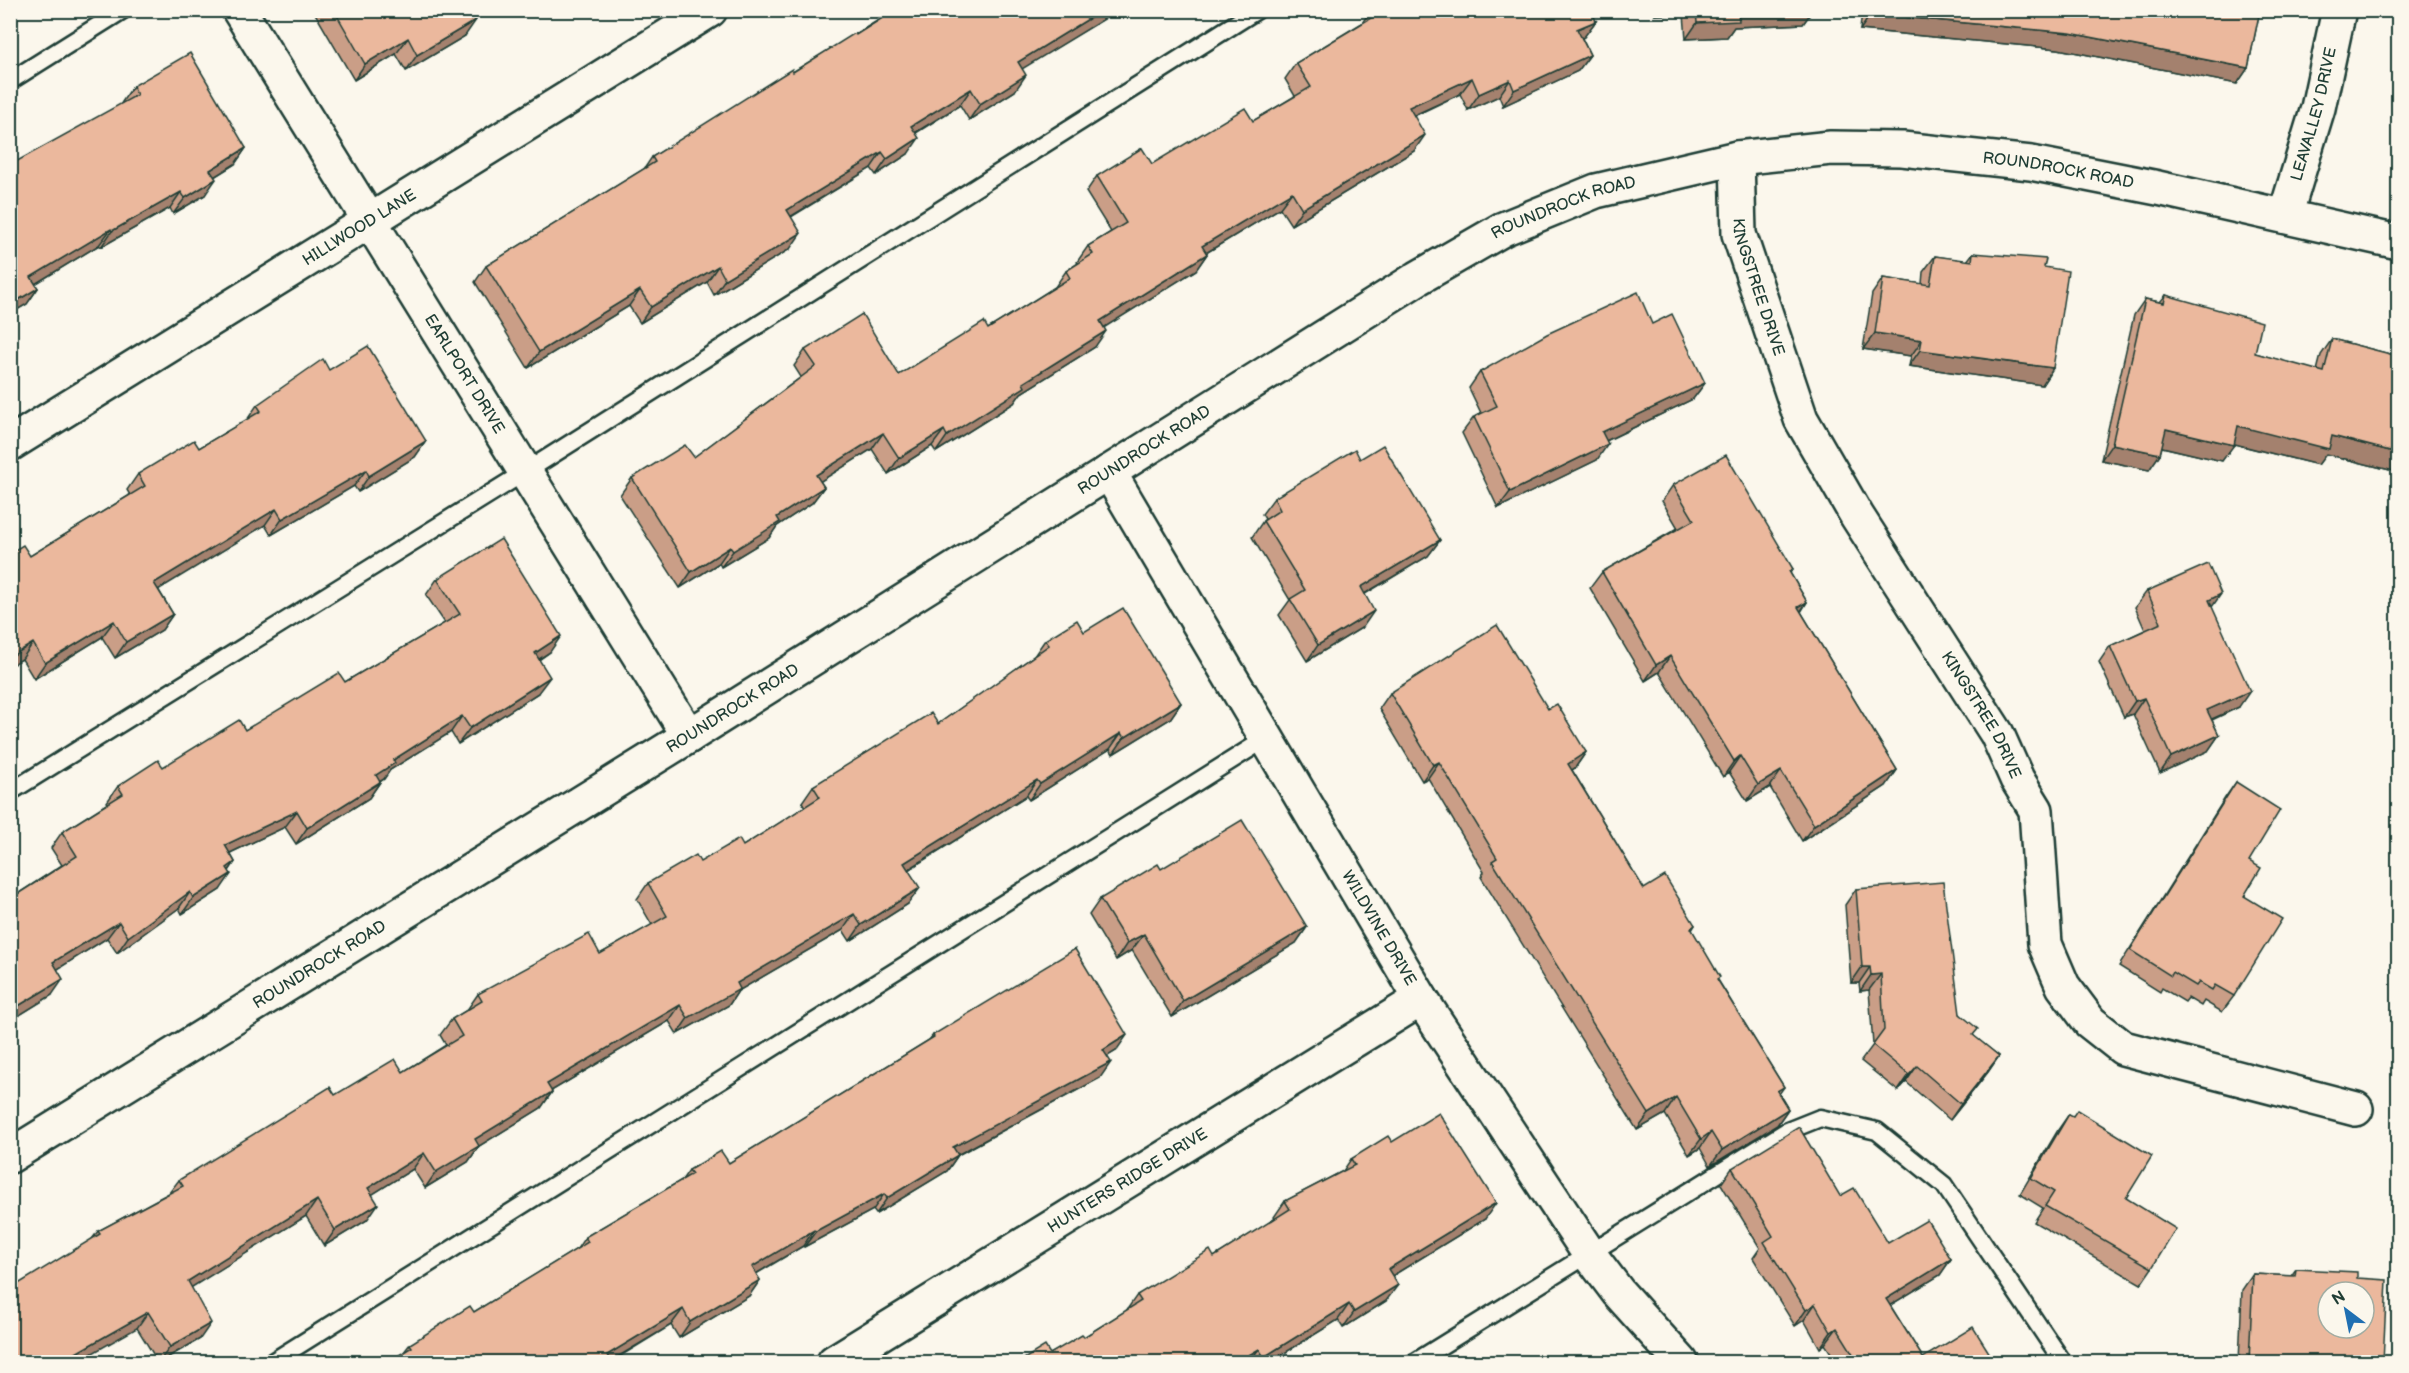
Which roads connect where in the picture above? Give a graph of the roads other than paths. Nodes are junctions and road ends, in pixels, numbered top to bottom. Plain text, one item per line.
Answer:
1 (123, 10) edge
2 (239, 10) edge
3 (710, 10) edge
4 (1257, 10) edge
5 (2339, 10) edge
6 (10, 81) edge
7 (1737, 158) junction
8 (2285, 216) junction
9 (370, 222) junction
10 (2398, 242) edge
11 (10, 444) edge
12 (525, 472) junction
13 (1109, 472) junction
14 (689, 736) junction
15 (1267, 738) junction
16 (10, 792) edge
17 (1421, 999) junction
18 (2356, 1109) dead end
19 (10, 1156) edge
20 (1590, 1255) junction
21 (272, 1362) edge
22 (834, 1362) edge
23 (1415, 1362) edge
24 (1681, 1362) edge
25 (2063, 1362) edge

1 - 6 lane
2 - 9 street, EARLPORT DRIVE
3 - 9 street, HILLWOOD LANE
4 - 12 lane
5 - 8 street, LEAVALLEY DRIVE
7 - 8 street, ROUNDROCK ROAD
7 - 13 street, ROUNDROCK ROAD
7 - 18 street, KINGSTREE DRIVE
8 - 10 street, ROUNDROCK ROAD
9 - 11 street, HILLWOOD LANE
9 - 12 street, EARLPORT DRIVE
12 - 14 street, EARLPORT DRIVE
12 - 16 lane
13 - 14 street, ROUNDROCK ROAD
13 - 15 street, WILDVINE DRIVE
14 - 19 street, ROUNDROCK ROAD
15 - 17 street, WILDVINE DRIVE
15 - 21 lane
17 - 20 street, WILDVINE DRIVE
17 - 22 street, HUNTERS RIDGE DRIVE
20 - 23 lane
20 - 24 street, WILDVINE DRIVE
20 - 25 lane

